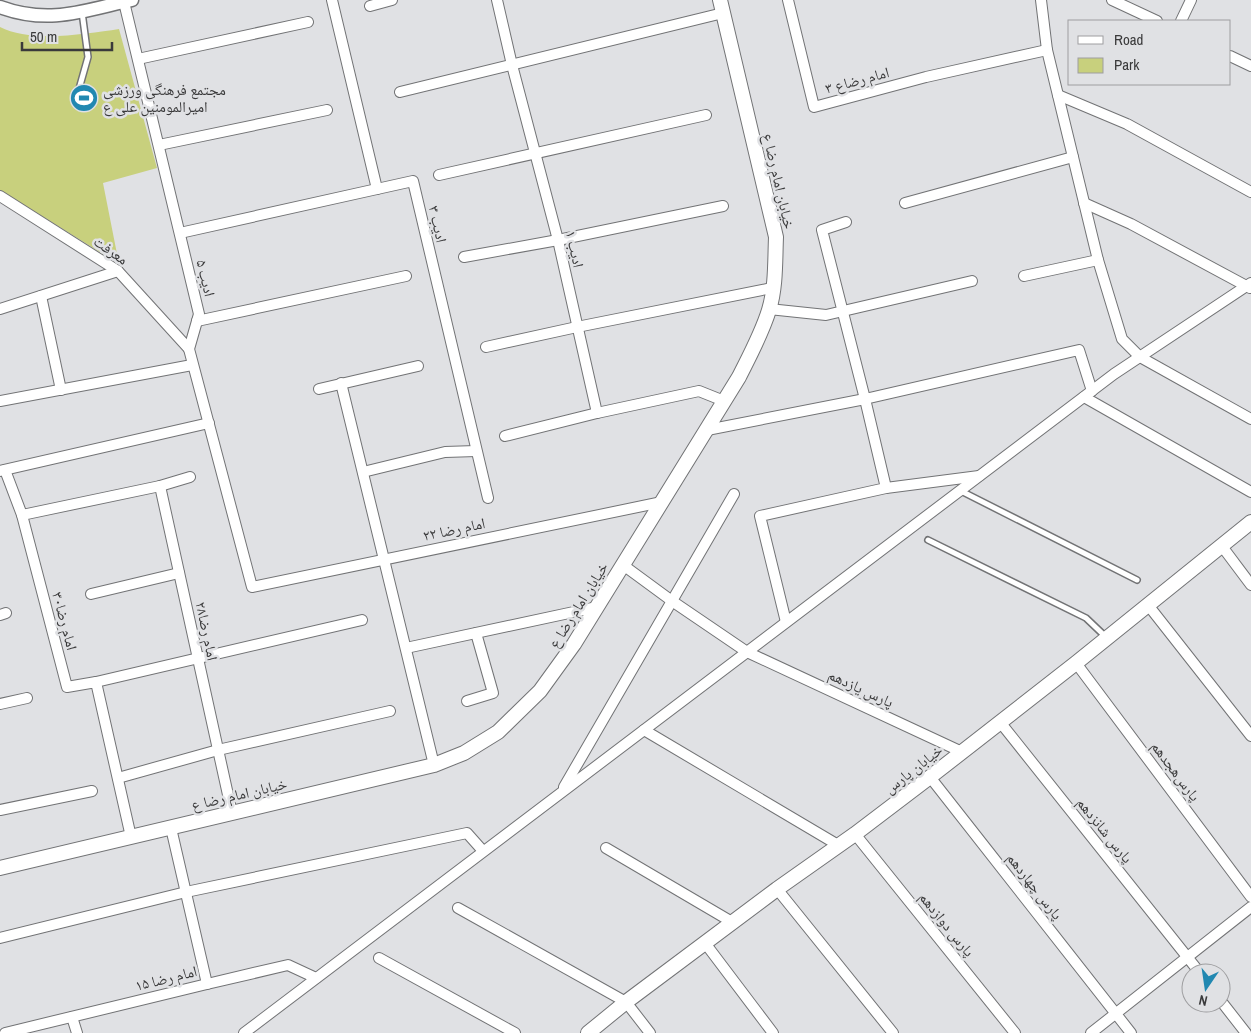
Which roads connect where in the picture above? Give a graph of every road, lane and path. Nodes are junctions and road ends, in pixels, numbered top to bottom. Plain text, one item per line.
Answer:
1 (332, 0) edge
2 (392, 0) edge
3 (497, 0) edge
4 (788, 0) edge
5 (1041, 0) edge
6 (1112, 0) edge
7 (1191, 0) edge
8 (128, 1) edge
9 (370, 6) dead end
10 (0, 7) edge
11 (722, 7) edge
12 (82, 12) junction
13 (1155, 20) edge
14 (1181, 20) edge
15 (308, 22) dead end
16 (1047, 50) junction
17 (1231, 56) edge
18 (138, 59) junction
19 (512, 65) junction
20 (1251, 66) edge
21 (400, 92) dead end
22 (1058, 95) junction
23 (77, 96) dead end
24 (327, 110) dead end
25 (706, 115) dead end
26 (158, 145) junction
27 (534, 153) junction
28 (1073, 158) junction
29 (439, 175) dead end
30 (377, 189) junction
31 (1251, 192) edge
32 (0, 196) edge
33 (11, 203) junction
34 (905, 203) dead end
35 (1084, 203) junction
36 (723, 206) dead end
37 (0, 208) edge
38 (846, 222) dead end
39 (180, 233) junction
40 (558, 240) junction
41 (464, 256) dead end
42 (1098, 260) junction
43 (118, 271) junction
44 (406, 276) dead end
45 (1024, 276) dead end
46 (972, 281) dead end
47 (1250, 286) edge
48 (772, 288) junction
49 (42, 296) junction
50 (0, 309) edge
51 (769, 309) junction
52 (844, 311) junction
53 (197, 321) junction
54 (577, 327) junction
55 (188, 348) junction
56 (486, 348) dead end
57 (1140, 357) junction
58 (192, 365) junction
59 (418, 366) dead end
60 (341, 383) junction
61 (319, 389) dead end
62 (61, 390) junction
63 (1088, 394) junction
64 (865, 399) junction
65 (0, 401) edge
66 (724, 402) junction
67 (597, 413) junction
68 (1251, 419) edge
69 (208, 423) junction
70 (707, 430) junction
71 (505, 436) dead end
72 (476, 451) junction
73 (2, 470) edge
74 (363, 472) junction
75 (980, 476) junction
76 (190, 477) dead end
77 (160, 486) junction
78 (886, 488) junction
79 (960, 491) junction
80 (1251, 492) edge
81 (734, 494) dead end
82 (488, 498) dead end
83 (662, 502) junction
84 (22, 515) junction
85 (1251, 522) edge
86 (928, 540) dead end
87 (1222, 545) junction
88 (385, 559) junction
89 (623, 565) junction
90 (179, 573) junction
91 (1137, 580) dead end
92 (1251, 585) edge
93 (91, 594) dead end
94 (672, 601) junction
95 (1148, 605) junction
96 (597, 607) junction
97 (362, 620) dead end
98 (786, 622) junction
99 (476, 633) junction
100 (1107, 638) junction
101 (406, 648) junction
102 (747, 652) junction
103 (198, 658) junction
104 (1076, 663) junction
105 (96, 682) junction
106 (27, 698) dead end
107 (467, 701) dead end
108 (0, 704) edge
109 (390, 711) dead end
110 (1000, 722) junction
111 (644, 730) junction
112 (1251, 736) edge
113 (218, 750) junction
114 (962, 752) junction
115 (434, 765) junction
116 (930, 777) junction
117 (118, 778) junction
118 (92, 791) dead end
119 (561, 792) junction
120 (0, 810) edge
121 (232, 813) junction
122 (171, 828) junction
123 (855, 834) junction
124 (131, 837) junction
125 (838, 845) junction
126 (606, 848) dead end
127 (483, 851) junction
128 (0, 868) edge
129 (776, 889) junction
130 (186, 892) junction
131 (1251, 897) edge
132 (1251, 907) edge
133 (458, 908) dead end
134 (732, 922) junction
135 (0, 938) edge
136 (705, 943) junction
137 (1188, 957) junction
138 (379, 958) dead end
139 (1192, 963) edge
140 (316, 978) junction
141 (208, 984) junction
142 (626, 1002) junction
143 (1230, 1013) edge
144 (1116, 1014) junction
145 (72, 1017) junction
146 (5, 1033) edge
147 (77, 1033) edge
148 (244, 1033) edge
149 (515, 1033) edge
150 (588, 1033) edge
151 (650, 1033) edge
152 (773, 1033) edge
153 (893, 1033) edge
154 (1015, 1033) edge
155 (1091, 1033) edge
156 (1131, 1033) edge
157 (1246, 1033) edge

1 - 30 street
2 - 9 street
3 - 19 street, ادیب ۱
4 - 16 street, امام رضا‌ع ۳
5 - 16 street
6 - 13 street
7 - 14 street
8 - 12 street
8 - 18 street, ادیب ۵
10 - 12 street
11 - 19 street
11 - 48 main road, خیابان امام رضا ع
12 - 23 lane
15 - 18 street
16 - 22 street
17 - 20 street
18 - 26 street, ادیب ۵
19 - 21 street
19 - 27 street, ادیب ۱
22 - 28 street
22 - 31 street
24 - 26 street
25 - 27 street
26 - 39 street, ادیب ۵
27 - 29 street
27 - 40 street, ادیب ۱
28 - 34 street
28 - 35 street
30 - 39 street
30 - 72 street, ادیب ۳
32 - 33 street, معرفت
33 - 37 street
33 - 43 street, معرفت
35 - 42 street
35 - 47 street
36 - 40 street
38 - 52 street
39 - 53 street, ادیب ۵
40 - 41 street
40 - 54 street, ادیب ۱
42 - 45 street
42 - 57 street
43 - 49 street
43 - 55 street, معرفت
44 - 53 street
46 - 52 street
47 - 57 street
48 - 51 main road, خیابان امام رضا ع
48 - 54 street
49 - 50 street
49 - 62 street
51 - 52 street
51 - 66 main road, خیابان امام رضا ع
52 - 64 street
53 - 55 street, ادیب ۵
54 - 56 street
54 - 67 street, ادیب ۱
55 - 58 street
57 - 63 street
57 - 68 street
58 - 62 street
58 - 69 street
59 - 60 street
60 - 61 street
60 - 74 street
62 - 65 street
63 - 64 street
63 - 75 street
63 - 80 street
64 - 70 street
64 - 78 street
66 - 67 street
66 - 70 main road, خیابان امام رضا ع
67 - 71 street
69 - 73 street
69 - 88 street, امام رضا ۲۲
70 - 83 main road, خیابان امام رضا ع
72 - 74 street
72 - 82 street, ادیب ۳
73 - 84 street
74 - 88 street
75 - 78 street
75 - 79 street
76 - 77 street
77 - 84 street
77 - 90 street, امام رضا۲۸
78 - 98 street
79 - 91 lane
79 - 98 street
81 - 94 street
83 - 88 street, امام رضا ۲۲
83 - 89 main road, خیابان امام رضا ع
84 - 105 street, امام رضا۳۰
85 - 87 main road, خیابان پارس
86 - 100 lane
87 - 92 street
87 - 95 main road, خیابان پارس
88 - 101 street
89 - 94 street, پارس‌‌ یازدهم
89 - 96 main road, خیابان امام رضا ع
90 - 93 street
90 - 103 street, امام رضا۲۸
94 - 102 street, پارس‌‌ یازدهم
94 - 119 street
95 - 100 main road, خیابان پارس
95 - 112 street
96 - 99 street
96 - 115 main road, خیابان امام رضا ع
97 - 103 street
98 - 102 street
99 - 101 street
99 - 107 street
100 - 104 main road, خیابان پارس
101 - 115 street
102 - 111 street
102 - 114 street, پارس‌‌ یازدهم
103 - 105 street
103 - 113 street, امام رضا۲۸
104 - 110 main road, خیابان پارس
104 - 131 street, پارس‌‌هجدهم
105 - 117 street
106 - 108 street
109 - 113 street
110 - 114 main road, خیابان پارس
110 - 137 street, پارس‌‌ شانزدهم
111 - 119 street
111 - 125 street
113 - 117 street
113 - 121 street, امام رضا۲۸
114 - 116 main road, خیابان پارس
115 - 121 main road, خیابان امام رضا ع
116 - 123 main road, خیابان پارس
116 - 144 street, پارس‌‌ چهاردهم
117 - 124 street
118 - 120 street
119 - 127 street
121 - 122 main road, خیابان امام رضا ع
122 - 124 main road, خیابان امام رضا ع
122 - 130 street, ۱۵ امام رضا
123 - 125 main road, خیابان پارس
123 - 154 street, پارس‌‌ دوازدهم
124 - 128 main road, خیابان امام رضا ع
125 - 129 main road, خیابان پارس
126 - 134 street
127 - 130 street
127 - 140 street
129 - 134 main road, خیابان پارس
129 - 153 street
130 - 135 street
130 - 141 street, ۱۵ امام رضا
132 - 137 street
133 - 142 street
134 - 136 main road, خیابان پارس
136 - 142 main road, خیابان پارس
136 - 152 street
137 - 139 street, پارس‌‌ شانزدهم
137 - 144 street
138 - 149 street
140 - 141 street
140 - 148 street
141 - 145 street, ۱۵ امام رضا
142 - 150 main road, خیابان پارس
142 - 151 street
143 - 157 street
144 - 155 street
144 - 156 street, پارس‌‌ چهاردهم
145 - 146 street, ۱۵ امام رضا
145 - 147 street

